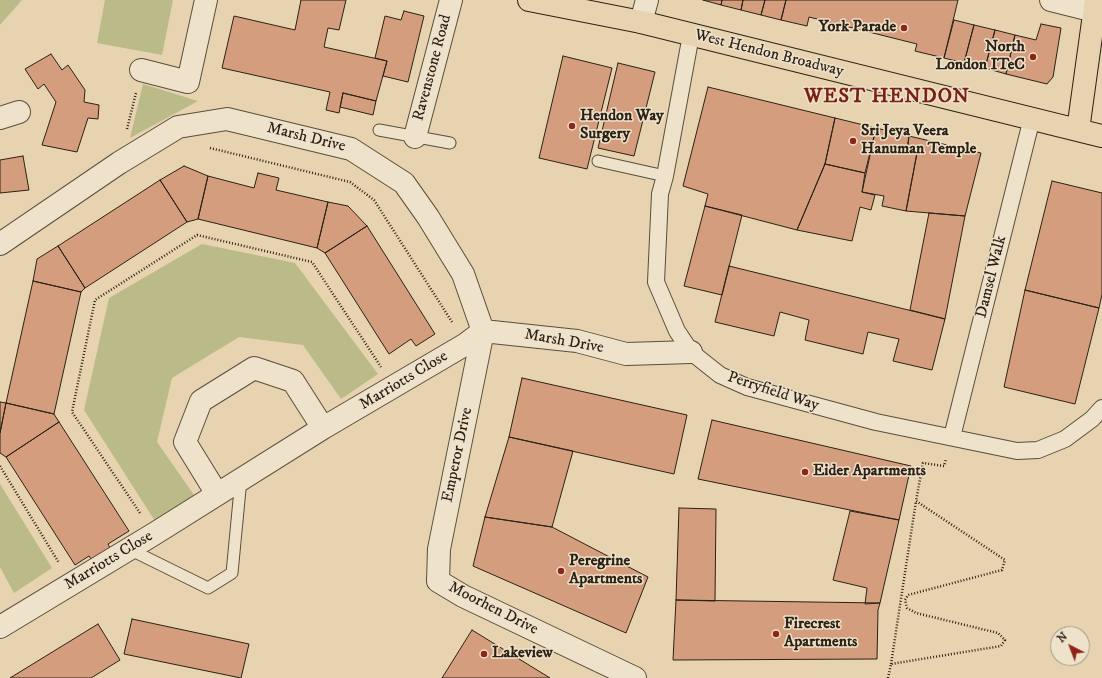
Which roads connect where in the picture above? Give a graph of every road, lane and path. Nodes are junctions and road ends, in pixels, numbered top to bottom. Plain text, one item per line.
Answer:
1 (206, 0) edge
2 (451, 0) edge
3 (529, 0) edge
4 (646, 0) edge
5 (1052, 0) edge
6 (1096, 6) edge
7 (641, 22) junction
8 (691, 35) junction
9 (142, 70) joint
10 (1032, 118) junction
11 (178, 127) junction
12 (379, 130) dead end
13 (1078, 130) junction
14 (1102, 136) edge
15 (415, 137) junction
16 (450, 143) dead end
17 (598, 161) dead end
18 (119, 162) junction
19 (666, 176) junction
20 (0, 244) edge
21 (483, 331) junction
22 (466, 344) junction
23 (691, 352) junction
24 (394, 388) junction
25 (1102, 408) edge
26 (323, 428) junction
27 (952, 437) junction
28 (0, 466) edge
29 (242, 478) junction
30 (218, 494) junction
31 (916, 501) junction
32 (154, 534) junction
33 (129, 549) junction
34 (438, 580) joint
35 (72, 584) junction
36 (0, 627) edge
37 (891, 664) junction
38 (635, 678) edge
39 (888, 678) edge

1 - 9 street
2 - 15 street, Ravenstone Road
3 - 7 main road, West Hendon Broadway
4 - 7 street
5 - 6 street
6 - 13 main road
7 - 8 main road, West Hendon Broadway
8 - 10 main road, West Hendon Broadway
8 - 19 street, Perryfield Way
9 - 18 path
10 - 13 main road, West Hendon Broadway
10 - 27 street, Damsel Walk
11 - 18 street, Marsh Drive
11 - 21 street, Marsh Drive
11 - 22 path
12 - 15 lane
13 - 14 main road, West Hendon Broadway
15 - 16 lane
17 - 19 lane
18 - 20 street, Marsh Drive
19 - 23 street, Perryfield Way
21 - 22 street, Marriotts Close
21 - 23 street, Marsh Drive
21 - 34 street, Emperor Drive
22 - 24 street, Marriotts Close
23 - 27 street, Perryfield Way
24 - 26 street, Marriotts Close
24 - 32 path
25 - 27 street, Perryfield Way
26 - 29 street, Marriotts Close
26 - 30 street
27 - 31 path
28 - 35 path
29 - 30 street, Marriotts Close
29 - 33 lane
30 - 32 street, Marriotts Close
31 - 37 path
31 - 37 path
32 - 33 street, Marriotts Close
33 - 35 street, Marriotts Close
34 - 38 street, Moorhen Drive
35 - 36 street, Marriotts Close
37 - 39 path

